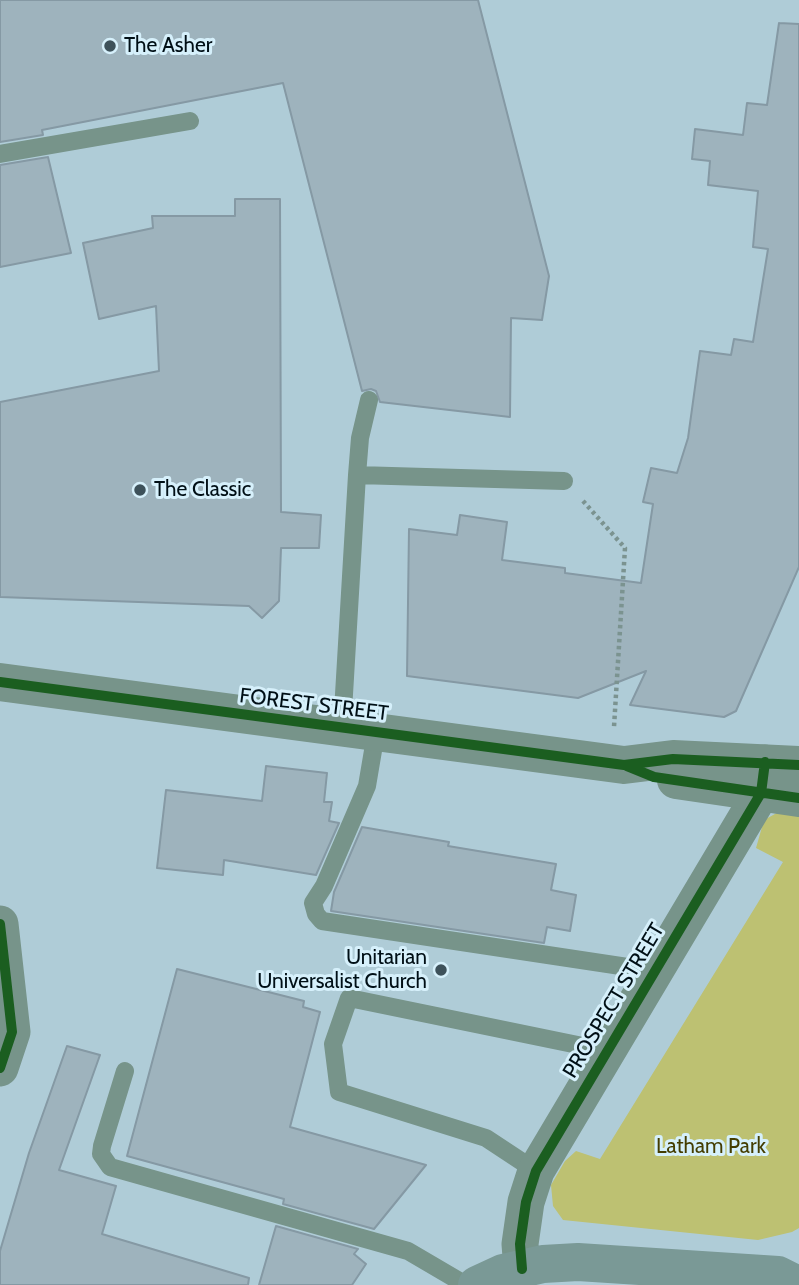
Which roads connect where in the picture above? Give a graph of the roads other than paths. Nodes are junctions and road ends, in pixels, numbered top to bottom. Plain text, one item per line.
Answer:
1 (190, 121) dead end
2 (0, 154) edge
3 (369, 400) dead end
4 (357, 475) junction
5 (564, 481) road end
6 (0, 682) edge
7 (359, 730) junction
8 (786, 772) edge
9 (0, 925) edge
10 (654, 971) junction
11 (607, 1051) junction
12 (0, 1068) edge
13 (125, 1071) dead end
14 (536, 1171) junction
15 (610, 1274) edge
16 (792, 1274) edge
17 (501, 1275) edge
18 (466, 1285) edge

1 - 2 lane
3 - 4 lane
4 - 5 lane
4 - 7 lane
6 - 7 street, FOREST STREET
7 - 8 street, FOREST STREET
7 - 10 lane
8 - 10 street, PROSPECT STREET
9 - 12 street
10 - 11 street, PROSPECT STREET
11 - 14 street, PROSPECT STREET
11 - 14 lane
13 - 18 lane
14 - 17 street, PROSPECT STREET
15 - 16 main road
15 - 17 main road

